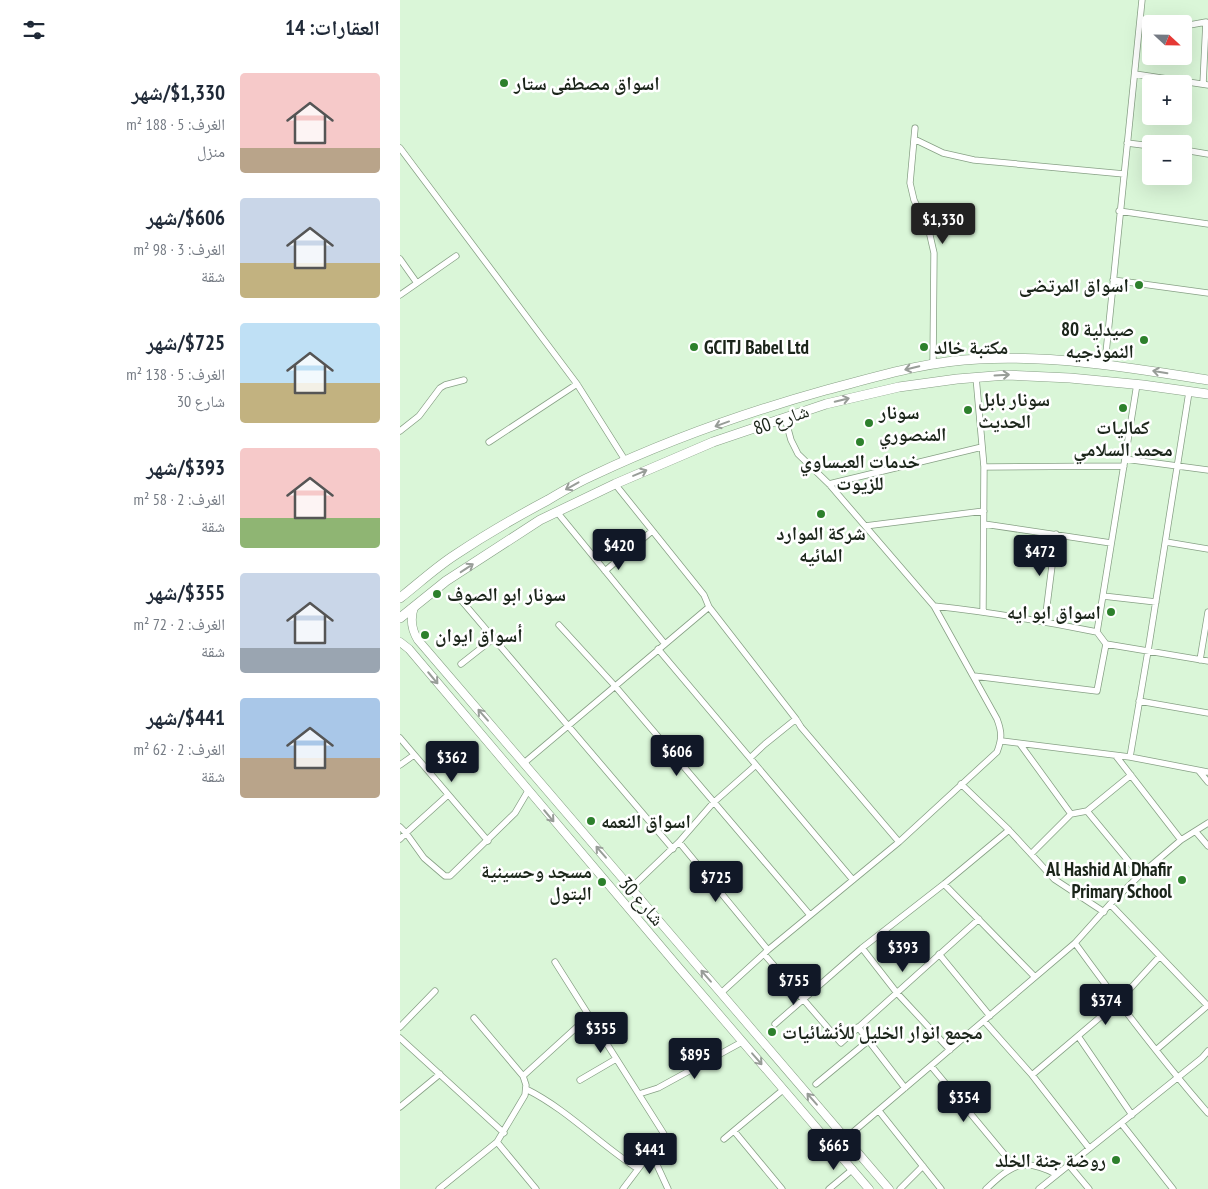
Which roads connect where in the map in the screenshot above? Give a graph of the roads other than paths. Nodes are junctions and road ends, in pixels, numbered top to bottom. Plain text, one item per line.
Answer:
1 (1142, 0) edge
2 (1207, 19) edge
3 (1140, 23) joint
4 (1192, 24) edge
5 (1135, 74) junction
6 (1205, 85) edge
7 (915, 128) dead end
8 (914, 139) junction
9 (1127, 143) junction
10 (1142, 145) edge
11 (400, 148) edge
12 (1192, 151) edge
13 (1208, 154) edge
14 (1124, 174) junction
15 (1119, 211) junction
16 (1208, 224) edge
17 (456, 256) dead end
18 (400, 259) edge
19 (1113, 280) junction
20 (417, 283) junction
21 (1208, 293) edge
22 (400, 295) edge
23 (1105, 363) junction
24 (933, 364) junction
25 (976, 377) junction
26 (464, 380) dead end
27 (1208, 380) edge
28 (577, 384) junction
29 (1136, 384) junction
30 (1189, 392) junction
31 (1208, 394) edge
32 (785, 418) junction
33 (400, 431) edge
34 (489, 442) dead end
35 (982, 447) junction
36 (1125, 459) junction
37 (625, 460) junction
38 (1124, 466) junction
39 (1178, 466) junction
40 (984, 467) junction
41 (1208, 470) edge
42 (615, 484) junction
43 (829, 484) junction
44 (984, 511) junction
45 (557, 512) junction
46 (984, 524) junction
47 (865, 526) junction
48 (652, 531) junction
49 (1056, 534) junction
50 (1166, 542) junction
51 (1112, 543) junction
52 (1208, 549) edge
53 (605, 571) junction
54 (1103, 596) junction
55 (400, 598) edge
56 (461, 600) dead end
57 (1156, 602) junction
58 (414, 606) junction
59 (934, 606) junction
60 (709, 607) junction
61 (983, 611) junction
62 (1208, 612) edge
63 (400, 618) edge
64 (1045, 621) junction
65 (559, 625) dead end
66 (1097, 632) junction
67 (415, 634) junction
68 (494, 638) junction
69 (402, 643) edge
70 (664, 644) junction
71 (1106, 644) junction
72 (658, 650) junction
73 (1148, 651) junction
74 (1200, 660) junction
75 (1208, 661) edge
76 (461, 664) dead end
77 (974, 676) junction
78 (615, 686) junction
79 (1139, 701) junction
80 (1208, 713) edge
81 (796, 719) junction
82 (569, 726) junction
83 (400, 738) edge
84 (1002, 741) junction
85 (1020, 744) junction
86 (414, 754) junction
87 (1116, 756) junction
88 (1130, 757) junction
89 (750, 758) junction
90 (524, 763) junction
91 (400, 765) edge
92 (756, 765) junction
93 (1199, 771) junction
94 (1208, 772) edge
95 (1131, 775) junction
96 (1208, 782) edge
97 (962, 784) junction
98 (528, 791) junction
99 (448, 795) junction
100 (714, 803) junction
101 (1086, 811) junction
102 (1071, 814) junction
103 (1208, 823) edge
104 (400, 827) edge
105 (1009, 830) junction
106 (1196, 832) junction
107 (406, 833) junction
108 (400, 839) edge
109 (1181, 840) junction
110 (488, 841) junction
111 (679, 842) junction
112 (899, 842) junction
113 (1208, 846) edge
114 (673, 849) junction
115 (1031, 854) junction
116 (1140, 875) junction
117 (853, 880) junction
118 (944, 884) junction
119 (631, 888) junction
120 (1110, 904) junction
121 (1104, 912) junction
122 (810, 915) junction
123 (979, 919) junction
124 (678, 943) junction
125 (1075, 943) junction
126 (862, 948) junction
127 (766, 952) junction
128 (666, 953) junction
129 (939, 954) junction
130 (1160, 956) junction
131 (691, 958) junction
132 (555, 962) dead end
133 (680, 969) junction
134 (1035, 977) junction
135 (435, 991) dead end
136 (897, 992) junction
137 (721, 993) junction
138 (803, 1001) junction
139 (1118, 1002) junction
140 (1208, 1006) edge
141 (589, 1016) junction
142 (990, 1016) junction
143 (474, 1018) dead end
144 (984, 1021) junction
145 (775, 1024) dead end
146 (400, 1027) edge
147 (858, 1027) junction
148 (1078, 1036) junction
149 (400, 1038) edge
150 (742, 1042) junction
151 (868, 1042) junction
152 (950, 1050) junction
153 (1156, 1050) junction
154 (1208, 1051) edge
155 (616, 1059) junction
156 (931, 1066) junction
157 (440, 1074) junction
158 (1032, 1075) junction
159 (522, 1076) junction
160 (1177, 1078) junction
161 (580, 1080) dead end
162 (816, 1084) dead end
163 (905, 1088) junction
164 (526, 1090) junction
165 (784, 1090) junction
166 (639, 1094) junction
167 (400, 1107) edge
168 (879, 1111) junction
169 (1208, 1113) edge
170 (1132, 1115) junction
171 (1121, 1123) junction
172 (734, 1131) junction
173 (504, 1133) junction
174 (664, 1134) dead end
175 (846, 1138) junction
176 (724, 1139) dead end
177 (497, 1142) junction
178 (657, 1144) dead end
179 (1089, 1148) junction
180 (651, 1152) junction
181 (1068, 1164) junction
182 (923, 1166) junction
183 (1014, 1166) junction
184 (638, 1169) junction
185 (853, 1169) junction
186 (1056, 1174) junction
187 (439, 1189) edge
188 (536, 1189) edge
189 (624, 1189) edge
190 (668, 1189) edge
191 (782, 1189) edge
192 (830, 1189) edge
193 (870, 1189) edge
194 (889, 1189) edge
195 (900, 1189) edge
196 (941, 1189) edge
197 (986, 1189) edge
198 (1039, 1189) edge
199 (1088, 1189) edge
200 (1173, 1189) edge

1 - 3 street
2 - 4 street
2 - 6 street
3 - 5 street
5 - 6 street
5 - 9 street
7 - 8 street
8 - 14 street
8 - 24 street
9 - 10 street
9 - 14 street
11 - 28 street
12 - 13 street
14 - 15 street
15 - 16 street
15 - 19 street
17 - 20 street
18 - 20 street
19 - 21 street
19 - 23 street
20 - 22 street
23 - 24 main road, شارع 80
27 -> 23 main road, شارع 80
24 -> 37 main road, شارع 80
25 -> 29 main road, شارع 80
32 -> 25 main road, شارع 80
25 - 35 street
26 - 33 street
28 - 34 street
28 - 37 street
29 - 30 main road, شارع 80
29 - 36 street
30 - 31 main road, شارع 80
30 - 39 street
42 -> 32 main road, شارع 80
32 - 43 street
35 - 40 street
35 - 43 street
36 - 38 street
36 - 39 street
37 -> 55 main road, شارع 80
38 - 40 street
38 - 51 street
39 - 41 street
39 - 50 street
40 - 44 street
42 - 45 main road, شارع 80
42 - 48 street
43 - 47 street
44 - 46 street
44 - 47 street
45 - 53 street
58 -> 45 main road, شارع 80
46 - 49 street
46 - 61 street
47 - 59 street
48 - 53 street
48 - 60 street
49 - 51 street
49 - 64 street
50 - 52 street
50 - 57 street
51 - 54 street
53 - 70 street
54 - 57 street
54 - 66 street
56 - 68 street
57 - 73 street
58 - 63 main road, شارع 80
58 - 67 street
59 - 61 street
59 - 77 street
60 - 70 street
60 - 81 street
61 - 64 street
62 - 74 street
64 - 66 street
65 - 78 street
66 - 71 street
67 - 69 street
90 -> 67 street, شارع 30
68 - 76 street
68 - 82 street
69 -> 98 street, شارع 30
70 - 72 street
71 - 73 street
71 - 77 street
72 - 78 street
72 - 89 street
73 - 74 street
73 - 79 street
74 - 75 street
77 - 84 street
78 - 82 street
78 - 100 street
79 - 80 street
79 - 88 street
81 - 89 street
81 - 112 street
82 - 90 street
82 - 114 street
83 - 86 street
84 - 85 street
84 - 97 street
85 - 87 street
85 - 102 street
86 - 91 street
86 - 99 street
87 - 88 street
87 - 95 street
88 - 93 street
89 - 92 street
119 -> 90 street, شارع 30
92 - 100 street
92 - 117 street
93 - 94 street
93 - 96 street
95 - 101 street
95 - 109 street
97 - 105 street
97 - 112 street
98 - 110 street
98 -> 128 street, شارع 30
99 - 107 street
99 - 110 street
100 - 111 street
100 - 122 street
101 - 102 street
101 - 116 street
102 - 115 street
103 - 106 street
104 - 107 street
105 - 115 street
105 - 118 street
106 - 109 street
106 - 113 street
107 - 108 street
107 - 110 street
109 - 116 street
111 - 114 street
111 - 127 street
112 - 117 street
114 - 119 street
115 - 121 street
116 - 120 street
117 - 122 street
118 - 123 street
118 - 126 street
119 - 124 street, شارع 30
120 - 121 street
120 - 130 street
121 - 125 street
122 - 127 street
123 - 129 street
123 - 134 street
124 - 128 street
124 - 131 street, شارع 30
125 - 134 street
125 - 139 street
126 - 136 street
126 - 138 street
127 - 137 street
127 - 138 street
128 - 133 street, شارع 30
129 - 136 street
129 - 142 street
130 - 139 street
130 - 140 street
131 - 133 street
137 -> 131 street, شارع 30
132 - 141 street
133 - 150 street, شارع 30
134 - 142 street
135 - 146 street
136 - 147 street
136 - 152 street
175 -> 137 street, شارع 30
138 - 145 street
138 - 147 street
139 - 148 street
139 - 153 street
140 - 153 street
141 - 155 street
141 - 159 street
142 - 144 street
143 - 159 street
144 - 152 street
144 - 158 street
147 - 151 street
148 - 158 street
148 - 170 street
149 - 157 street
150 -> 165 street, شارع 30
150 - 166 street
151 - 162 street
151 - 163 street
152 - 156 street
153 - 160 street
154 - 160 street
155 - 161 street
155 - 166 street
156 - 163 street
156 - 183 street
157 - 167 street
157 - 173 street
158 - 179 street
159 - 164 street
160 - 169 street
160 - 170 street
163 - 168 street
164 - 173 street
164 - 184 street
165 - 172 street
165 - 185 street, شارع 30
166 - 174 street
168 - 175 street
168 - 182 street
170 - 171 street
171 - 179 street
171 - 200 street
172 - 176 street
172 - 191 street
173 - 177 street
175 - 194 street, شارع 30
177 - 187 street
177 - 188 street
178 - 180 street
179 - 181 street
180 - 184 street
180 - 190 street
181 - 186 street
181 - 199 street
182 - 195 street
182 - 196 street
183 - 186 street
183 - 197 street
184 - 189 street
185 - 192 street
185 - 193 street, شارع 30
186 - 198 street

